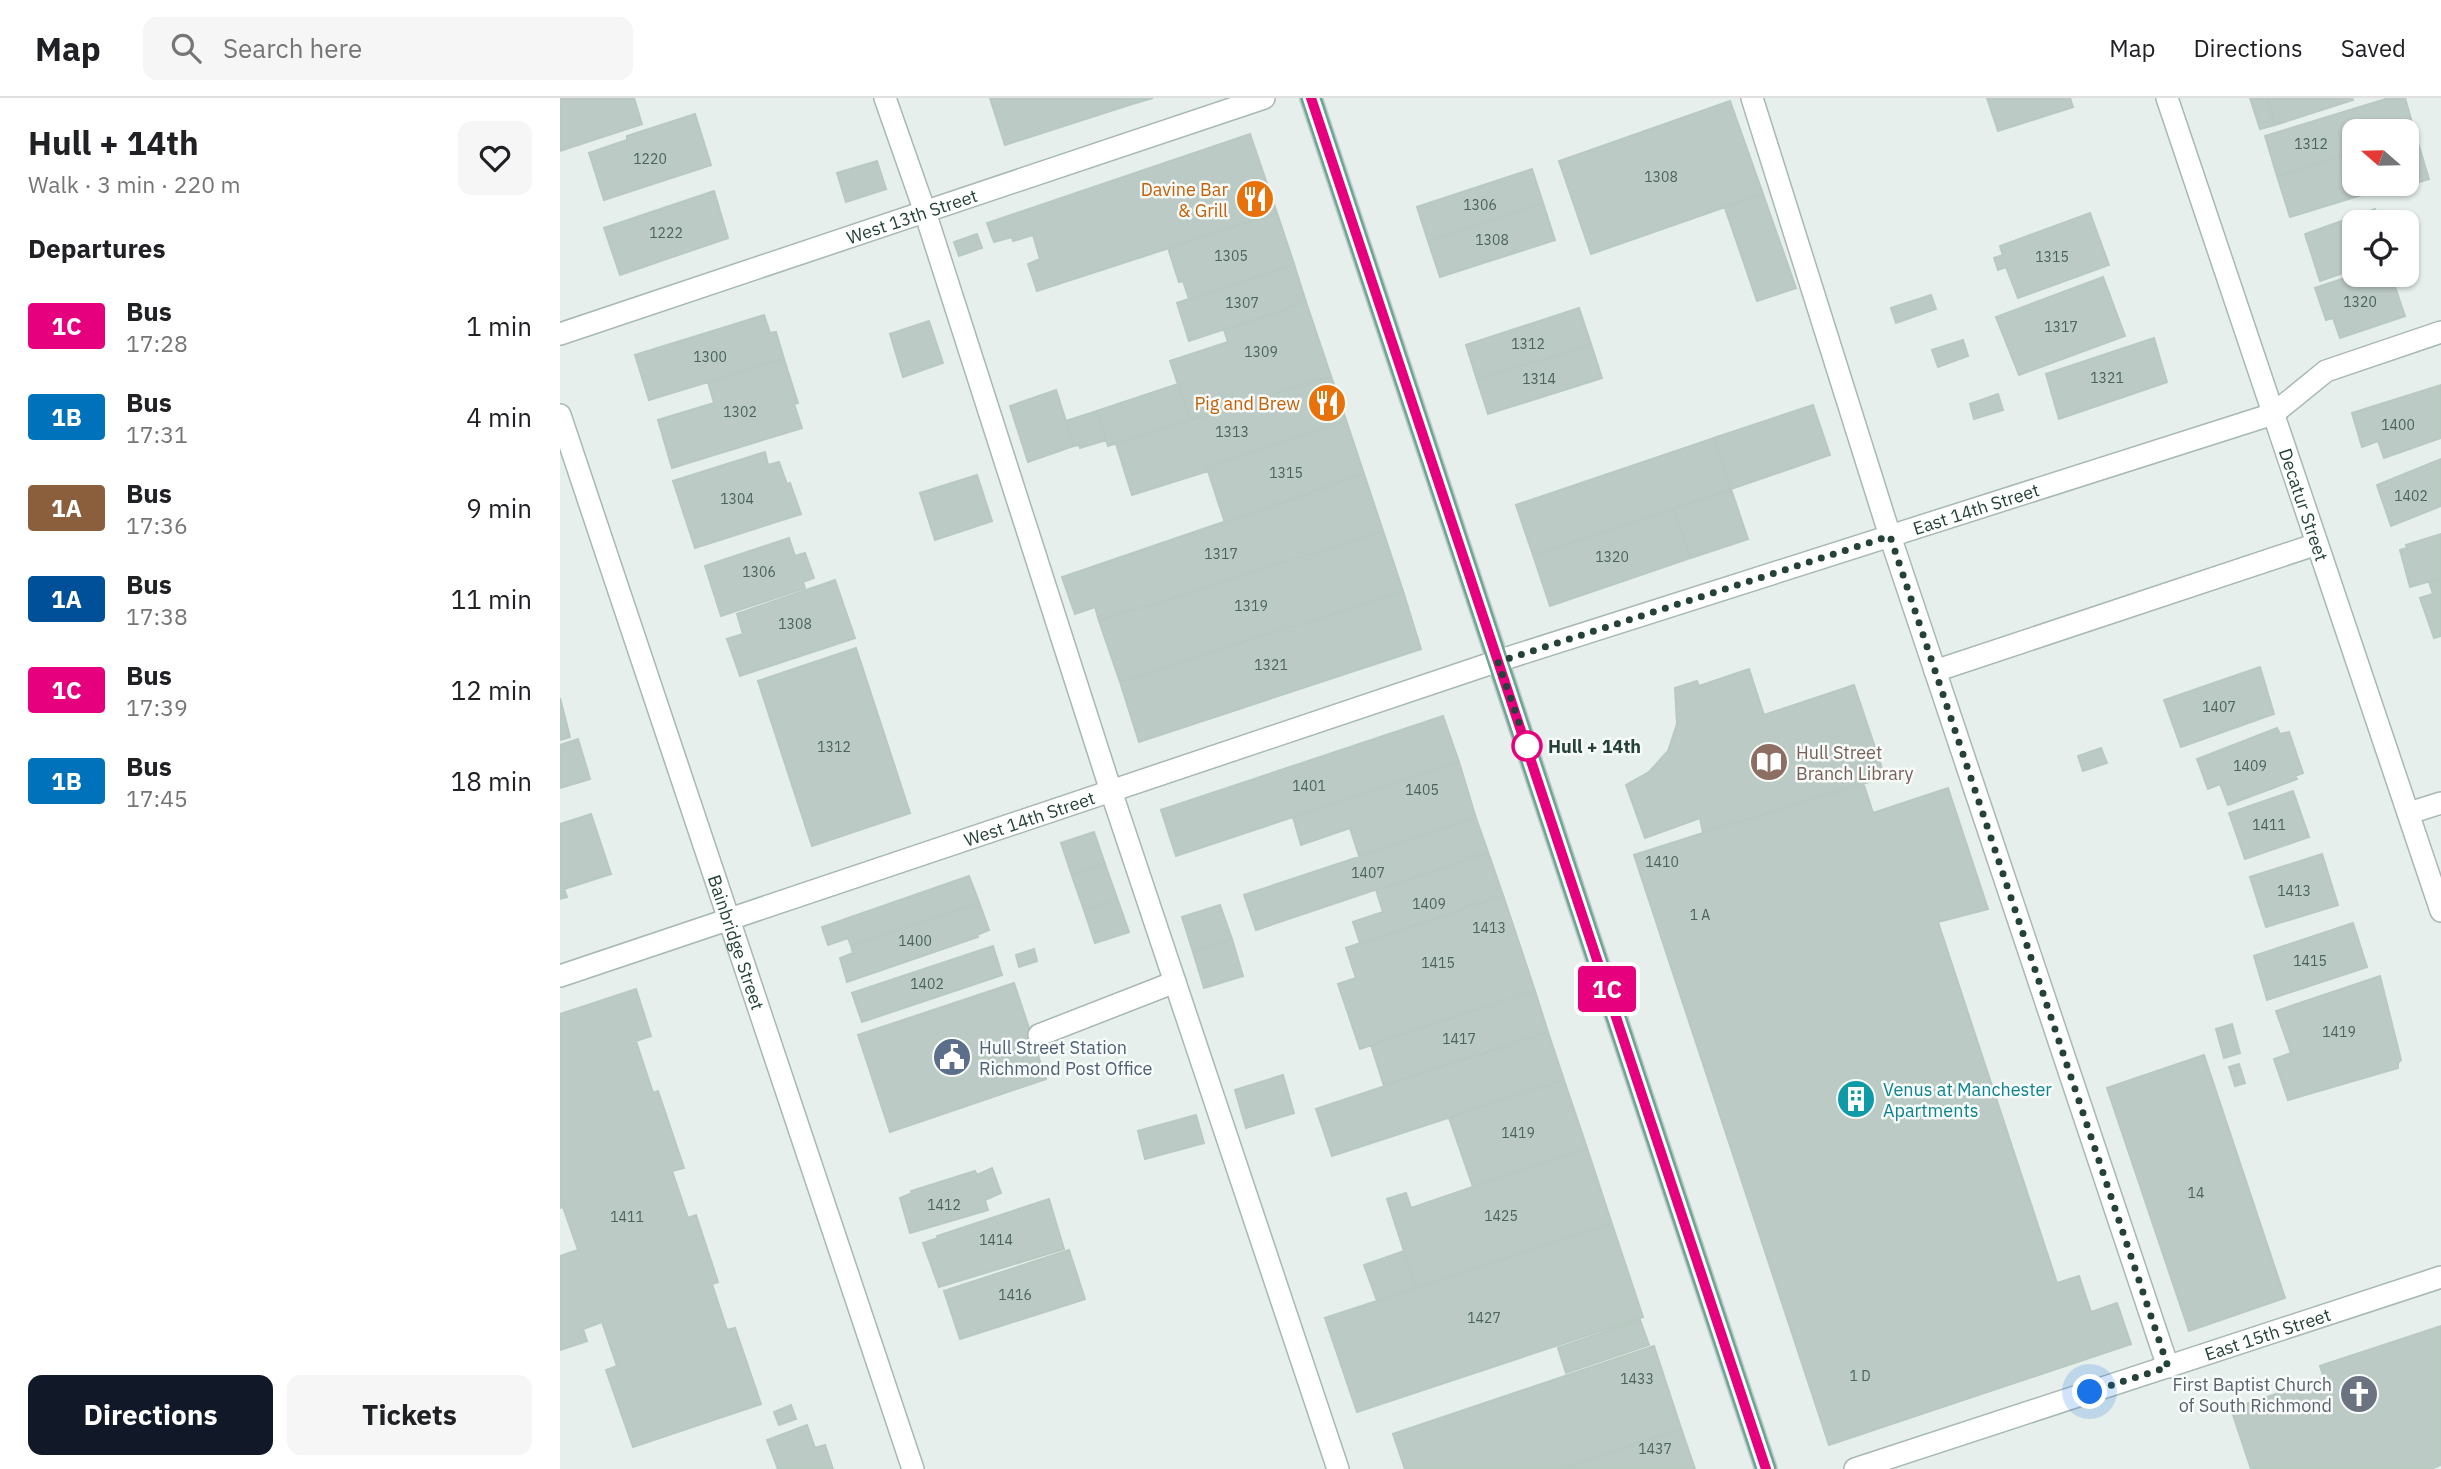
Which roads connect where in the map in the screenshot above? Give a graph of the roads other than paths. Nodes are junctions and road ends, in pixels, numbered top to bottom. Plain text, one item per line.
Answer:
1 (885, 98) edge
2 (1264, 98) edge
3 (1311, 98) edge
4 (1752, 98) edge
5 (2167, 98) edge
6 (925, 212) junction
7 (2441, 332) edge
8 (560, 334) edge
9 (2273, 414) junction
10 (560, 415) edge
11 (1890, 536) junction
12 (2316, 544) junction
13 (1498, 662) junction
14 (1935, 671) junction
15 (1111, 791) junction
16 (2441, 803) edge
17 (2409, 813) junction
18 (2441, 911) edge
19 (729, 919) junction
20 (560, 976) edge
21 (1175, 982) junction
22 (1039, 1035) dead end
23 (2441, 1277) edge
24 (2168, 1367) junction
25 (913, 1469) edge
26 (1338, 1469) edge
27 (1766, 1469) edge
28 (1855, 1469) edge

1 - 6 street
2 - 6 street, West 13th Street
3 - 13 main road
4 - 11 street
5 - 9 street, Decatur Street
6 - 8 street, West 13th Street
6 - 15 street
7 - 9 street, East 14th Street
9 - 11 street, East 14th Street
9 - 12 street, Decatur Street
10 - 19 street, Bainbridge Street
11 - 13 street, East 14th Street
11 - 14 street
12 - 14 street
12 - 17 street, Decatur Street
13 - 15 street, West 14th Street
13 - 27 main road
14 - 24 street
15 - 19 street, West 14th Street
15 - 21 street
16 - 17 street
17 - 18 street, Decatur Street
19 - 20 street, West 14th Street
19 - 25 street, Bainbridge Street
21 - 22 street
21 - 26 street
23 - 24 street, East 15th Street
24 - 28 street, East 15th Street

